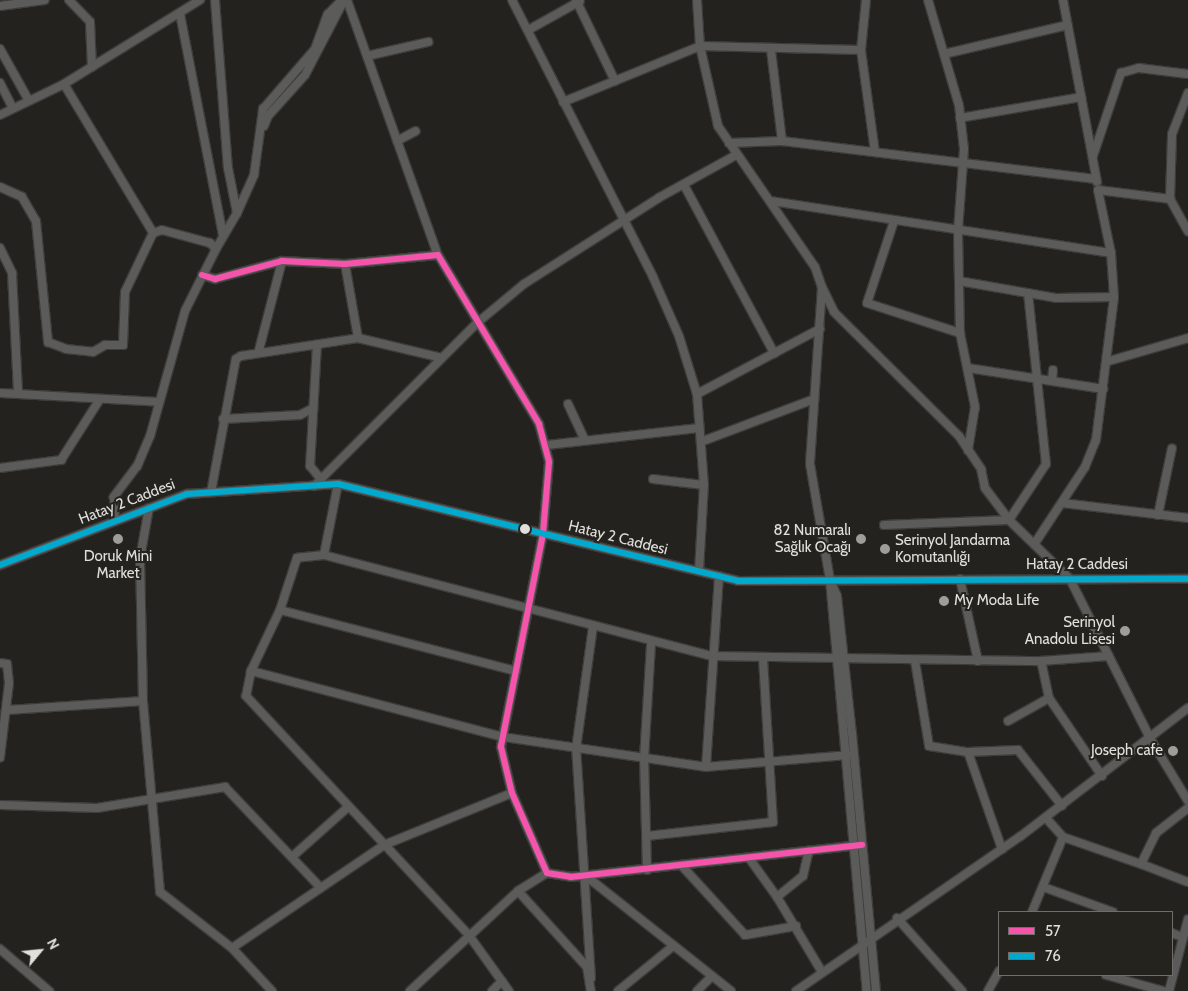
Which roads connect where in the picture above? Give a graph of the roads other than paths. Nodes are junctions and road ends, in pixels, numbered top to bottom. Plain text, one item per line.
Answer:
1 (45, 0) edge
2 (69, 0) edge
3 (200, 0) edge
4 (215, 0) edge
5 (344, 0) edge
6 (512, 0) edge
7 (697, 0) edge
8 (866, 0) edge
9 (928, 0) edge
10 (1063, 0) edge
11 (579, 1) edge
12 (0, 6) edge
13 (180, 14) junction
14 (1068, 25) junction
15 (530, 29) junction
16 (428, 42) dead end
17 (700, 46) junction
18 (0, 49) edge
19 (771, 50) junction
20 (861, 50) junction
21 (944, 54) junction
22 (367, 56) junction
23 (92, 67) junction
24 (1188, 74) edge
25 (615, 81) junction
26 (0, 83) edge
27 (64, 84) junction
28 (1188, 92) edge
29 (1081, 97) junction
30 (28, 99) junction
31 (563, 102) junction
32 (12, 107) junction
33 (0, 115) edge
34 (960, 118) junction
35 (416, 131) dead end
36 (397, 141) junction
37 (782, 141) junction
38 (729, 143) junction
39 (875, 152) junction
40 (736, 155) junction
41 (1093, 156) junction
42 (963, 163) junction
43 (1096, 179) junction
44 (684, 185) junction
45 (0, 186) edge
46 (1098, 190) junction
47 (1170, 199) junction
48 (771, 201) junction
49 (237, 213) junction
50 (623, 221) junction
51 (894, 221) junction
52 (1188, 231) edge
53 (958, 232) junction
54 (153, 233) junction
55 (223, 235) junction
56 (0, 248) edge
57 (216, 249) junction
58 (1111, 253) junction
59 (438, 255) junction
60 (282, 261) junction
61 (345, 264) junction
62 (202, 275) junction
63 (959, 281) junction
64 (822, 287) junction
65 (1028, 293) junction
66 (1114, 296) junction
67 (477, 323) junction
68 (820, 329) junction
69 (960, 333) junction
70 (358, 338) junction
71 (1188, 338) edge
72 (317, 345) junction
73 (259, 350) junction
74 (774, 353) junction
75 (442, 358) junction
76 (1109, 361) junction
77 (968, 368) junction
78 (1053, 370) dead end
79 (1038, 379) junction
80 (1052, 381) junction
81 (1103, 389) junction
82 (0, 393) edge
83 (18, 393) junction
84 (697, 394) junction
85 (100, 399) junction
86 (814, 399) junction
87 (159, 402) junction
88 (568, 404) dead end
89 (313, 408) junction
90 (222, 419) junction
91 (699, 428) junction
92 (584, 439) junction
93 (703, 441) junction
94 (547, 445) junction
95 (1172, 448) dead end
96 (968, 450) junction
97 (0, 468) edge
98 (321, 478) junction
99 (653, 478) dead end
100 (338, 484) junction
101 (704, 485) junction
102 (314, 486) junction
103 (211, 492) junction
104 (1062, 503) junction
105 (149, 508) junction
106 (1158, 515) junction
107 (1188, 518) edge
108 (1008, 520) junction
109 (115, 522) junction
110 (884, 525) dead end
111 (543, 534) junction
112 (1035, 543) junction
113 (324, 555) junction
114 (0, 566) edge
115 (699, 571) junction
116 (719, 576) junction
117 (960, 579) junction
118 (1070, 579) junction
119 (1188, 579) edge
120 (830, 580) junction
121 (528, 609) junction
122 (280, 610) junction
123 (593, 627) junction
124 (651, 643) junction
125 (713, 656) junction
126 (1109, 656) junction
127 (764, 658) junction
128 (835, 658) junction
129 (844, 658) junction
130 (915, 661) junction
131 (978, 661) junction
132 (1041, 661) junction
133 (0, 664) edge
134 (251, 671) junction
135 (516, 671) junction
136 (1049, 698) junction
137 (143, 701) junction
138 (1188, 708) edge
139 (8, 710) junction
140 (1008, 721) dead end
141 (503, 737) junction
142 (1151, 740) junction
143 (576, 749) junction
144 (968, 752) junction
145 (854, 754) junction
146 (845, 756) junction
147 (0, 757) edge
148 (644, 759) junction
149 (771, 763) junction
150 (706, 767) junction
151 (1102, 776) junction
152 (512, 793) junction
153 (151, 800) junction
154 (1188, 801) edge
155 (0, 805) edge
156 (1062, 806) junction
157 (1188, 808) edge
158 (346, 809) junction
159 (1046, 818) junction
160 (647, 836) junction
161 (1063, 837) junction
162 (384, 845) junction
163 (862, 845) junction
164 (853, 846) junction
165 (1002, 849) junction
166 (809, 851) junction
167 (293, 856) junction
168 (749, 858) junction
169 (1141, 864) junction
170 (682, 866) junction
171 (647, 870) junction
172 (547, 873) junction
173 (586, 876) junction
174 (1188, 882) edge
175 (321, 888) junction
176 (1046, 888) junction
177 (518, 890) junction
178 (777, 897) junction
179 (1033, 911) edge
180 (1111, 911) edge
181 (897, 918) junction
182 (1188, 919) edge
183 (796, 926) junction
184 (1173, 933) edge
185 (468, 934) junction
186 (871, 936) junction
187 (1182, 937) junction
188 (862, 943) junction
189 (672, 947) junction
190 (232, 948) junction
191 (0, 949) edge
192 (822, 972) junction
193 (998, 973) edge
194 (1173, 974) edge
195 (712, 976) junction
196 (1110, 976) edge
197 (1173, 976) edge
198 (591, 978) junction
199 (502, 981) junction
200 (49, 991) edge
201 (272, 991) edge
202 (410, 991) edge
203 (492, 991) edge
204 (509, 991) edge
205 (591, 991) edge
206 (618, 991) edge
207 (697, 991) edge
208 (731, 991) edge
209 (796, 991) edge
210 (867, 991) edge
211 (876, 991) edge
212 (962, 991) edge
213 (988, 991) edge
214 (1163, 991) edge
215 (1169, 991) edge

1 - 12 street
2 - 23 street
3 - 13 street
4 - 49 street
5 - 22 street
5 - 49 street
6 - 15 street
7 - 17 street
8 - 20 street
9 - 21 street
10 - 14 street
11 - 15 street
11 - 25 street
13 - 23 street
13 - 55 street
14 - 21 street
14 - 29 street
15 - 31 street
16 - 22 street
17 - 19 street
17 - 25 street
17 - 38 street
18 - 30 street
19 - 20 street
19 - 37 street
20 - 39 street
21 - 34 street
22 - 36 street
23 - 27 street
24 - 41 street
25 - 31 street
26 - 32 street
27 - 30 street
27 - 54 street
28 - 47 street
29 - 34 street
29 - 41 street
30 - 32 street
31 - 50 street
32 - 33 street
34 - 42 street
35 - 36 street
36 - 59 street
37 - 38 street
37 - 39 street
38 - 40 street
39 - 42 street
40 - 44 street
40 - 48 street
41 - 43 street
42 - 43 street
42 - 53 street
43 - 46 street
44 - 50 street
44 - 74 street
45 - 54 street
46 - 47 street
46 - 58 street
47 - 52 street
48 - 51 street
48 - 64 street
49 - 55 street
50 - 67 street
50 - 84 street
51 - 53 street
51 - 69 street
53 - 58 street
53 - 63 street
54 - 57 street
55 - 57 street
56 - 83 street
57 - 62 street
58 - 66 street
59 - 61 street
59 - 67 street
60 - 61 street
60 - 62 street
60 - 73 street
61 - 70 street
62 - 87 street
63 - 65 street
63 - 69 street
64 - 68 street
64 - 96 street
65 - 66 street
65 - 79 street
66 - 76 street
67 - 75 street
67 - 94 street
68 - 74 street
68 - 86 street
69 - 77 street
70 - 72 street
70 - 75 street
71 - 76 street
72 - 73 street
72 - 89 street
73 - 90 street
74 - 84 street
75 - 98 street
76 - 81 street
77 - 79 street
77 - 96 street
78 - 80 street
79 - 80 street
79 - 108 street
80 - 81 street
81 - 104 street
82 - 83 street
83 - 85 street
84 - 91 street
85 - 87 street
85 - 97 street
86 - 93 street
86 - 120 street
87 - 109 street
88 - 92 street
89 - 90 street
89 - 98 street
90 - 103 street
91 - 92 street
91 - 93 street
92 - 94 street
93 - 101 street
94 - 111 street
95 - 106 street
96 - 108 street
98 - 102 street
99 - 101 street
100 - 102 street, Hatay 2 Caddesi
100 - 111 street, Hatay 2 Caddesi
100 - 113 street
101 - 115 street
102 - 103 street, Hatay 2 Caddesi
103 - 105 street, Hatay 2 Caddesi
104 - 106 street
104 - 112 street
105 - 109 street, Hatay 2 Caddesi
105 - 137 street
106 - 107 street
108 - 110 street
108 - 112 street
109 - 114 street, Hatay 2 Caddesi
111 - 115 street, Hatay 2 Caddesi
111 - 121 street
112 - 118 street
113 - 121 street
113 - 122 street
115 - 116 street, Hatay 2 Caddesi
116 - 120 street, Hatay 2 Caddesi
116 - 125 street
117 - 118 street, Hatay 2 Caddesi
117 - 120 street, Hatay 2 Caddesi
117 - 131 street
118 - 119 street, Hatay 2 Caddesi
118 - 126 street
120 - 128 street
120 - 129 street
121 - 123 street
121 - 135 street
122 - 134 street
122 - 135 street
123 - 124 street
123 - 143 street
124 - 125 street
124 - 148 street
125 - 127 street
125 - 150 street
126 - 132 street
126 - 142 street
127 - 128 street
127 - 149 street
128 - 129 street
128 - 146 street
129 - 130 street
129 - 145 street
130 - 131 street
130 - 144 street
131 - 132 street
132 - 136 street
133 - 139 street
134 - 141 street
134 - 158 street
135 - 141 street
136 - 140 street
136 - 151 street
137 - 139 street
137 - 153 street
138 - 142 street
139 - 147 street
141 - 143 street
141 - 152 street
142 - 151 street
142 - 154 street
143 - 148 street
143 - 173 street
144 - 156 street
144 - 165 street
145 - 146 street
145 - 163 street
146 - 149 street
146 - 164 street
148 - 150 street
148 - 160 street
149 - 150 street
149 - 160 street
151 - 156 street
152 - 162 street
152 - 172 street
153 - 155 street
153 - 167 street
153 - 190 street
156 - 159 street
157 - 169 street
158 - 162 street
158 - 167 street
159 - 161 street
159 - 165 street
160 - 171 street
161 - 169 street
161 - 176 street
162 - 175 street
162 - 185 street
163 - 164 street
163 - 186 street
164 - 166 street
164 - 188 street
165 - 181 street
166 - 168 street
166 - 178 street
167 - 175 street
168 - 170 street
168 - 178 street
169 - 174 street
170 - 171 street
170 - 183 street
171 - 173 street
172 - 173 street
172 - 177 street
173 - 189 street
173 - 198 street
175 - 190 street
176 - 179 street
176 - 180 street
177 - 185 street
177 - 198 street
178 - 183 street
181 - 186 street
181 - 212 street
182 - 187 street
183 - 192 street
184 - 187 street
185 - 199 street
185 - 202 street
186 - 188 street
186 - 211 street
187 - 194 street
188 - 192 street
188 - 210 street
189 - 195 street
189 - 206 street
190 - 201 street
191 - 200 street
192 - 209 street
193 - 213 street
195 - 207 street
195 - 208 street
196 - 214 street
197 - 215 street
198 - 205 street
199 - 203 street
199 - 204 street

